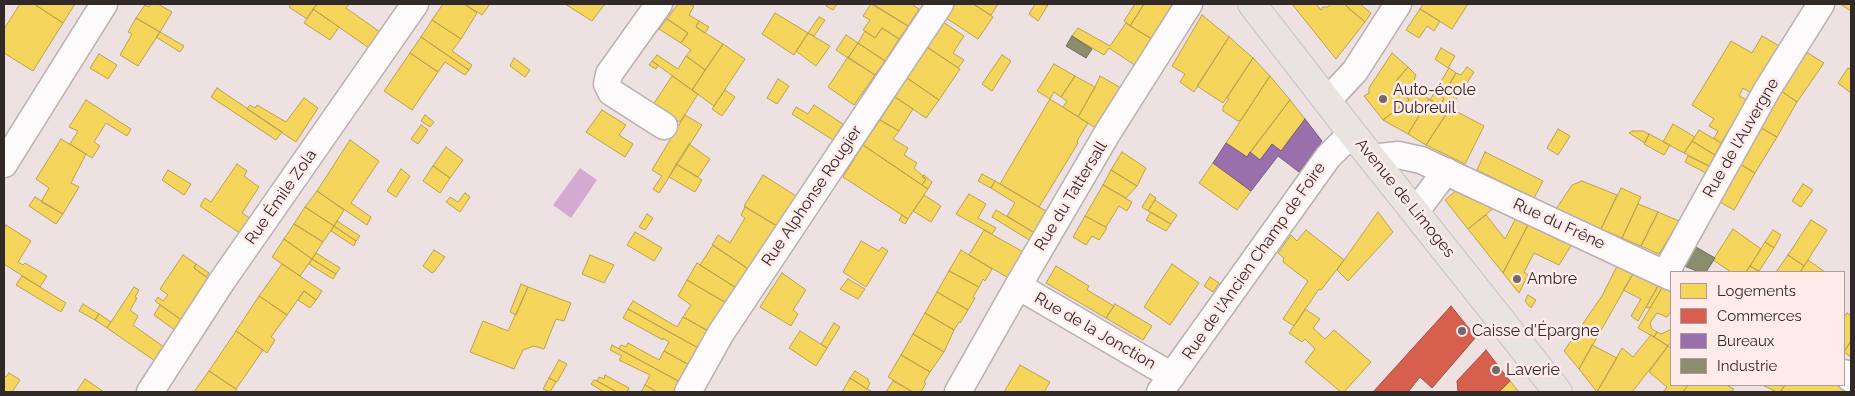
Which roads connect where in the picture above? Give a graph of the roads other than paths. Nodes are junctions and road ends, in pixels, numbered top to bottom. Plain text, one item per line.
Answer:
1 (104, 4) edge
2 (415, 4) edge
3 (658, 4) edge
4 (940, 4) edge
5 (1189, 4) edge
6 (1252, 4) edge
7 (1398, 4) edge
8 (1822, 4) edge
9 (1327, 101) junction
10 (664, 126) dead end
11 (1352, 133) junction
12 (1372, 158) junction
13 (4, 164) edge
14 (1446, 171) junction
15 (1416, 211) junction
16 (1670, 271) edge
17 (1668, 275) edge
18 (1018, 286) junction
19 (1166, 384) edge
20 (150, 392) edge
21 (688, 392) edge
22 (958, 392) edge
23 (1558, 392) edge

1 - 13 street
2 - 20 street, Rue Émile Zola
3 - 10 street
4 - 21 street, Rue Alphonse Rougier
5 - 18 street, Rue du Tattersall
6 - 9 main road, Avenue de Limoges
7 - 9 street
8 - 16 street, Rue de l'Auvergne
9 - 11 main road, Avenue de Limoges
11 - 12 main road, Avenue de Limoges
11 - 19 street, Rue de l'Ancien Champ de Foire
12 - 14 street, Rue du Frêne
12 - 15 main road, Avenue de Limoges
14 - 15 street
14 - 17 street, Rue du Frêne
15 - 23 main road, Avenue de Limoges
18 - 19 street, Rue de la Jonction
18 - 22 street, Rue du Tattersall

